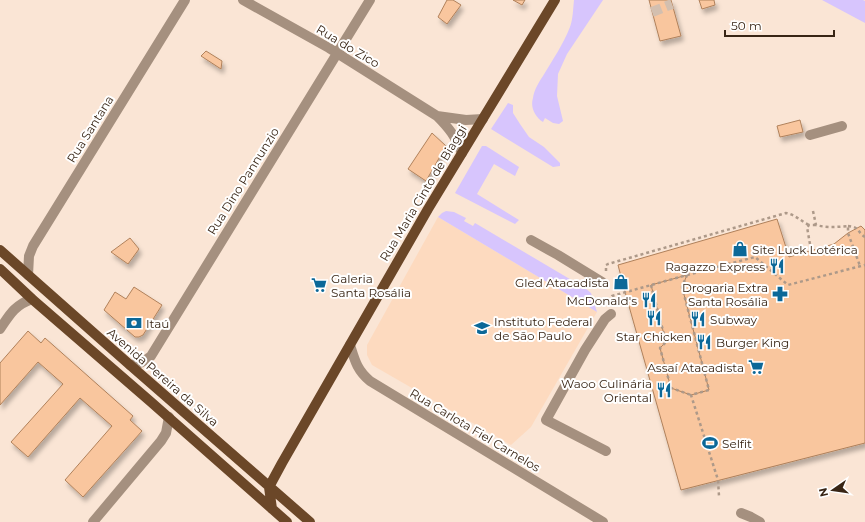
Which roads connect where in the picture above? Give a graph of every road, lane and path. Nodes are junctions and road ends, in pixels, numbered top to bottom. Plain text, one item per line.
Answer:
1 (185, 0) edge
2 (243, 0) edge
3 (370, 0) edge
4 (555, 0) edge
5 (337, 54) junction
6 (437, 116) junction
7 (483, 120) junction
8 (842, 126) dead end
9 (810, 135) dead end
10 (462, 153) junction
11 (814, 211) dead end
12 (809, 224) junction
13 (816, 225) junction
14 (848, 226) junction
15 (865, 237) edge
16 (531, 240) dead end
17 (0, 250) edge
18 (811, 250) dead end
19 (865, 265) edge
20 (860, 266) junction
21 (0, 269) edge
22 (28, 275) junction
23 (687, 275) junction
24 (605, 278) joint
25 (651, 285) junction
26 (611, 289) dead end
27 (612, 296) junction
28 (32, 299) junction
29 (608, 301) dead end
30 (611, 314) dead end
31 (0, 329) edge
32 (350, 345) junction
33 (130, 365) junction
34 (691, 395) junction
35 (169, 417) junction
36 (606, 451) dead end
37 (269, 486) junction
38 (719, 496) dead end
39 (272, 509) junction
40 (741, 513) dead end
41 (93, 522) edge
42 (287, 522) edge
43 (310, 522) edge
44 (603, 522) edge
45 (760, 522) edge

1 - 22 street, Rua Santana
2 - 5 street, Rua do Zico
3 - 5 street, Rua Dino Pannunzio
4 - 7 main road, Rua Maria Cinto de Biaggi
5 - 6 street, Rua do Zico
5 - 33 street, Rua Dino Pannunzio
6 - 7 street, Rua do Zico
6 - 10 street, Rua do Zico
7 - 10 main road, Rua Maria Cinto de Biaggi
8 - 9 street
10 - 32 main road, Rua Maria Cinto de Biaggi
11 - 13 path
12 - 13 path
12 - 18 path
12 - 24 path
13 - 14 path
14 - 15 path
14 - 20 path
16 - 24 street
17 - 22 main road, Avenida Pereira da Silva
19 - 20 path
20 - 23 path
21 - 28 main road
22 - 33 main road, Avenida Pereira da Silva
23 - 25 path
23 - 34 path
25 - 27 path
25 - 34 path
26 - 27 path
27 - 29 path
28 - 31 street
28 - 35 main road
30 - 36 street
32 - 37 main road, Rua Maria Cinto de Biaggi
32 - 44 street, Rua Carlota Fiel Carnelos
33 - 37 main road, Avenida Pereira da Silva
34 - 38 path
35 - 39 main road
35 - 41 street
37 - 39 main road
37 - 43 main road, Avenida Pereira da Silva
39 - 42 main road
40 - 45 street

